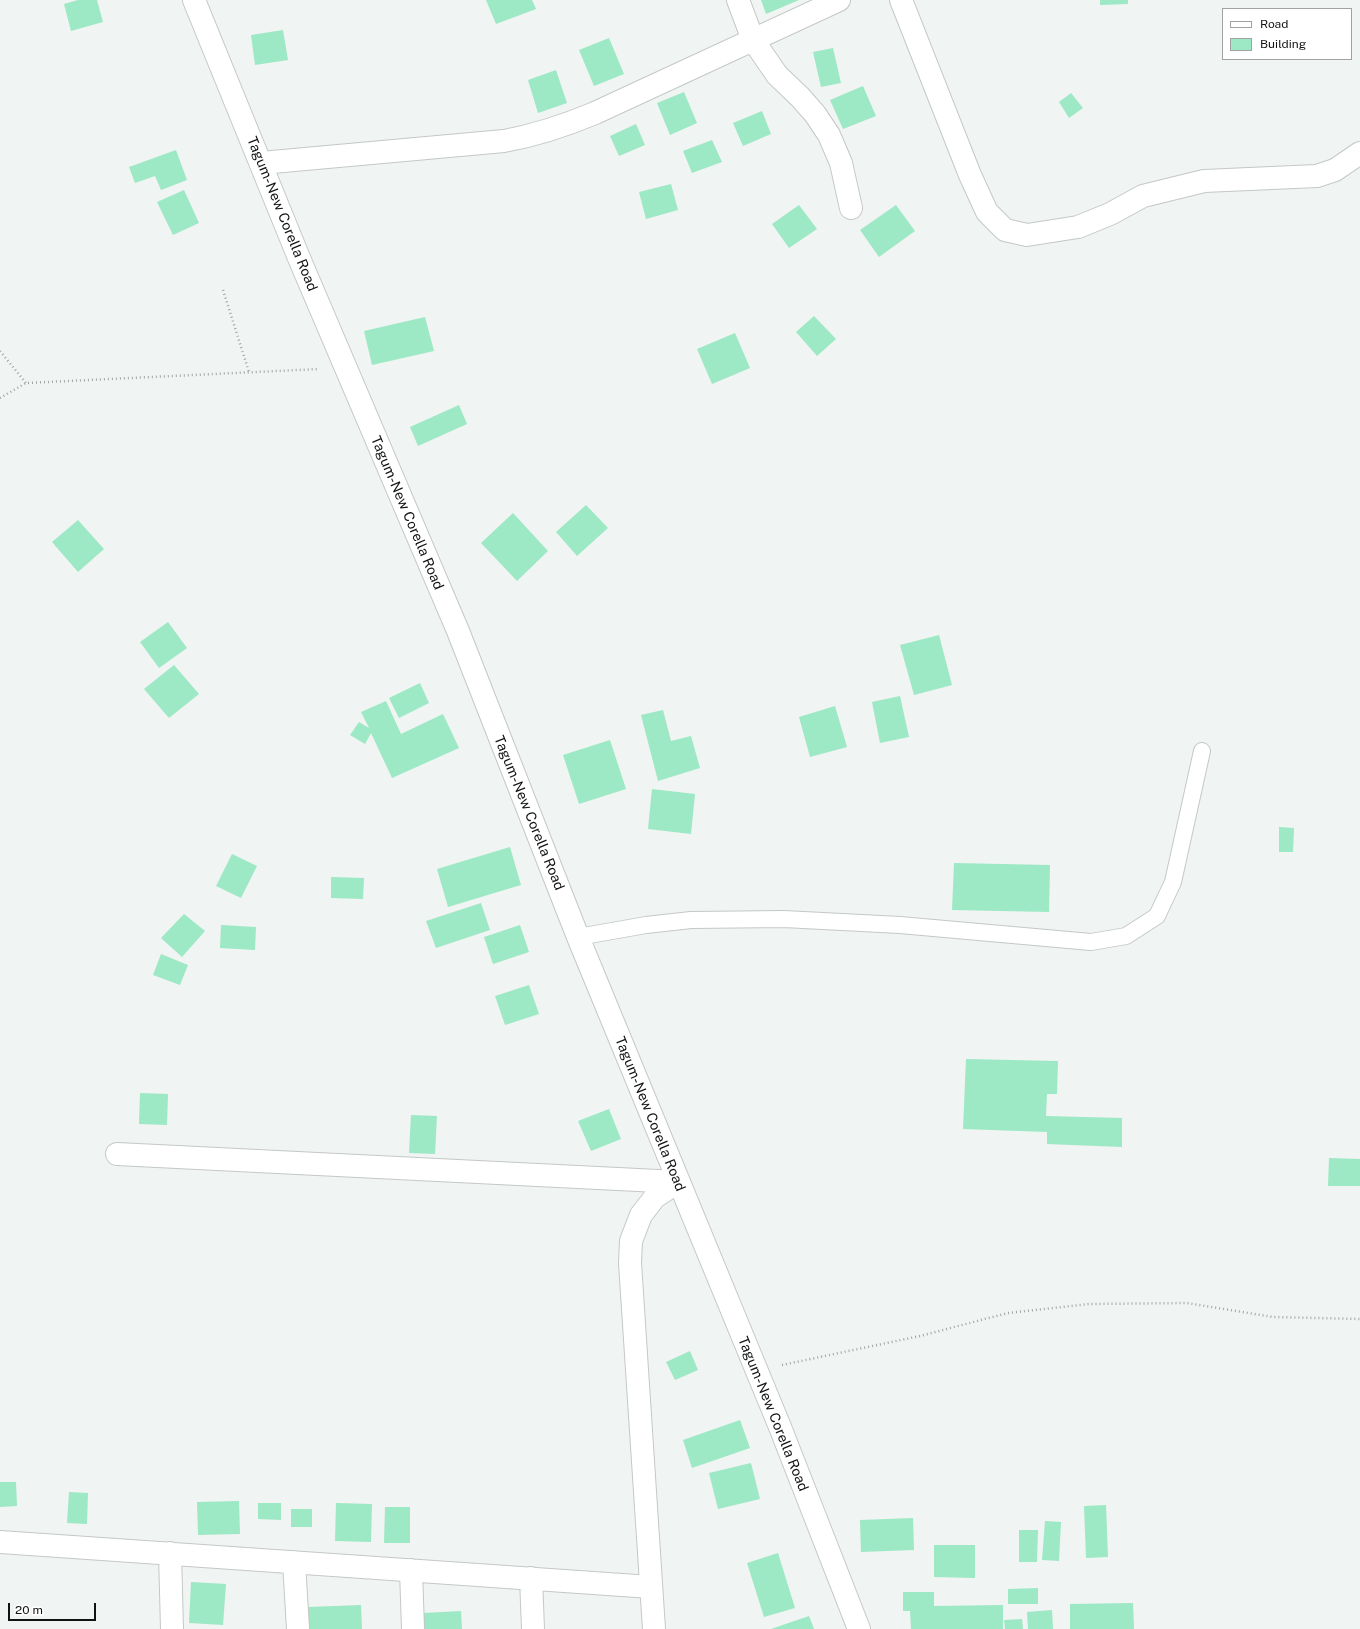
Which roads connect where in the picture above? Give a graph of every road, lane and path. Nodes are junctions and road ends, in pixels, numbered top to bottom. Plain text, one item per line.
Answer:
1 (194, 0) edge
2 (738, 0) edge
3 (839, 0) edge
4 (901, 0) edge
5 (753, 40) junction
6 (1360, 153) edge
7 (261, 163) junction
8 (851, 208) dead end
9 (223, 290) dead end
10 (0, 351) edge
11 (346, 368) junction
12 (249, 372) junction
13 (26, 383) junction
14 (0, 398) edge
15 (1202, 751) dead end
16 (578, 938) junction
17 (117, 1154) dead end
18 (678, 1182) junction
19 (1360, 1319) edge
20 (756, 1370) junction
21 (1, 1546) edge
22 (170, 1553) junction
23 (294, 1562) junction
24 (411, 1570) junction
25 (531, 1578) junction
26 (652, 1587) junction
27 (172, 1629) edge
28 (298, 1629) edge
29 (413, 1629) edge
30 (533, 1629) edge
31 (654, 1629) edge
32 (859, 1629) edge

1 - 7 street, Tagum-New Corella Road
2 - 5 street
3 - 5 street
4 - 6 street
5 - 7 street
5 - 8 street
7 - 11 street, Tagum-New Corella Road
9 - 12 path
10 - 13 path
11 - 12 path
11 - 16 street, Tagum-New Corella Road
12 - 13 path
13 - 14 path
15 - 16 lane
16 - 18 street, Tagum-New Corella Road
17 - 18 street
18 - 20 street, Tagum-New Corella Road
18 - 26 street
19 - 20 path
20 - 32 street, Tagum-New Corella Road
21 - 22 street
22 - 23 street
22 - 27 street
23 - 24 street
23 - 28 street
24 - 25 street
24 - 29 street
25 - 26 street
25 - 30 street
26 - 31 street

